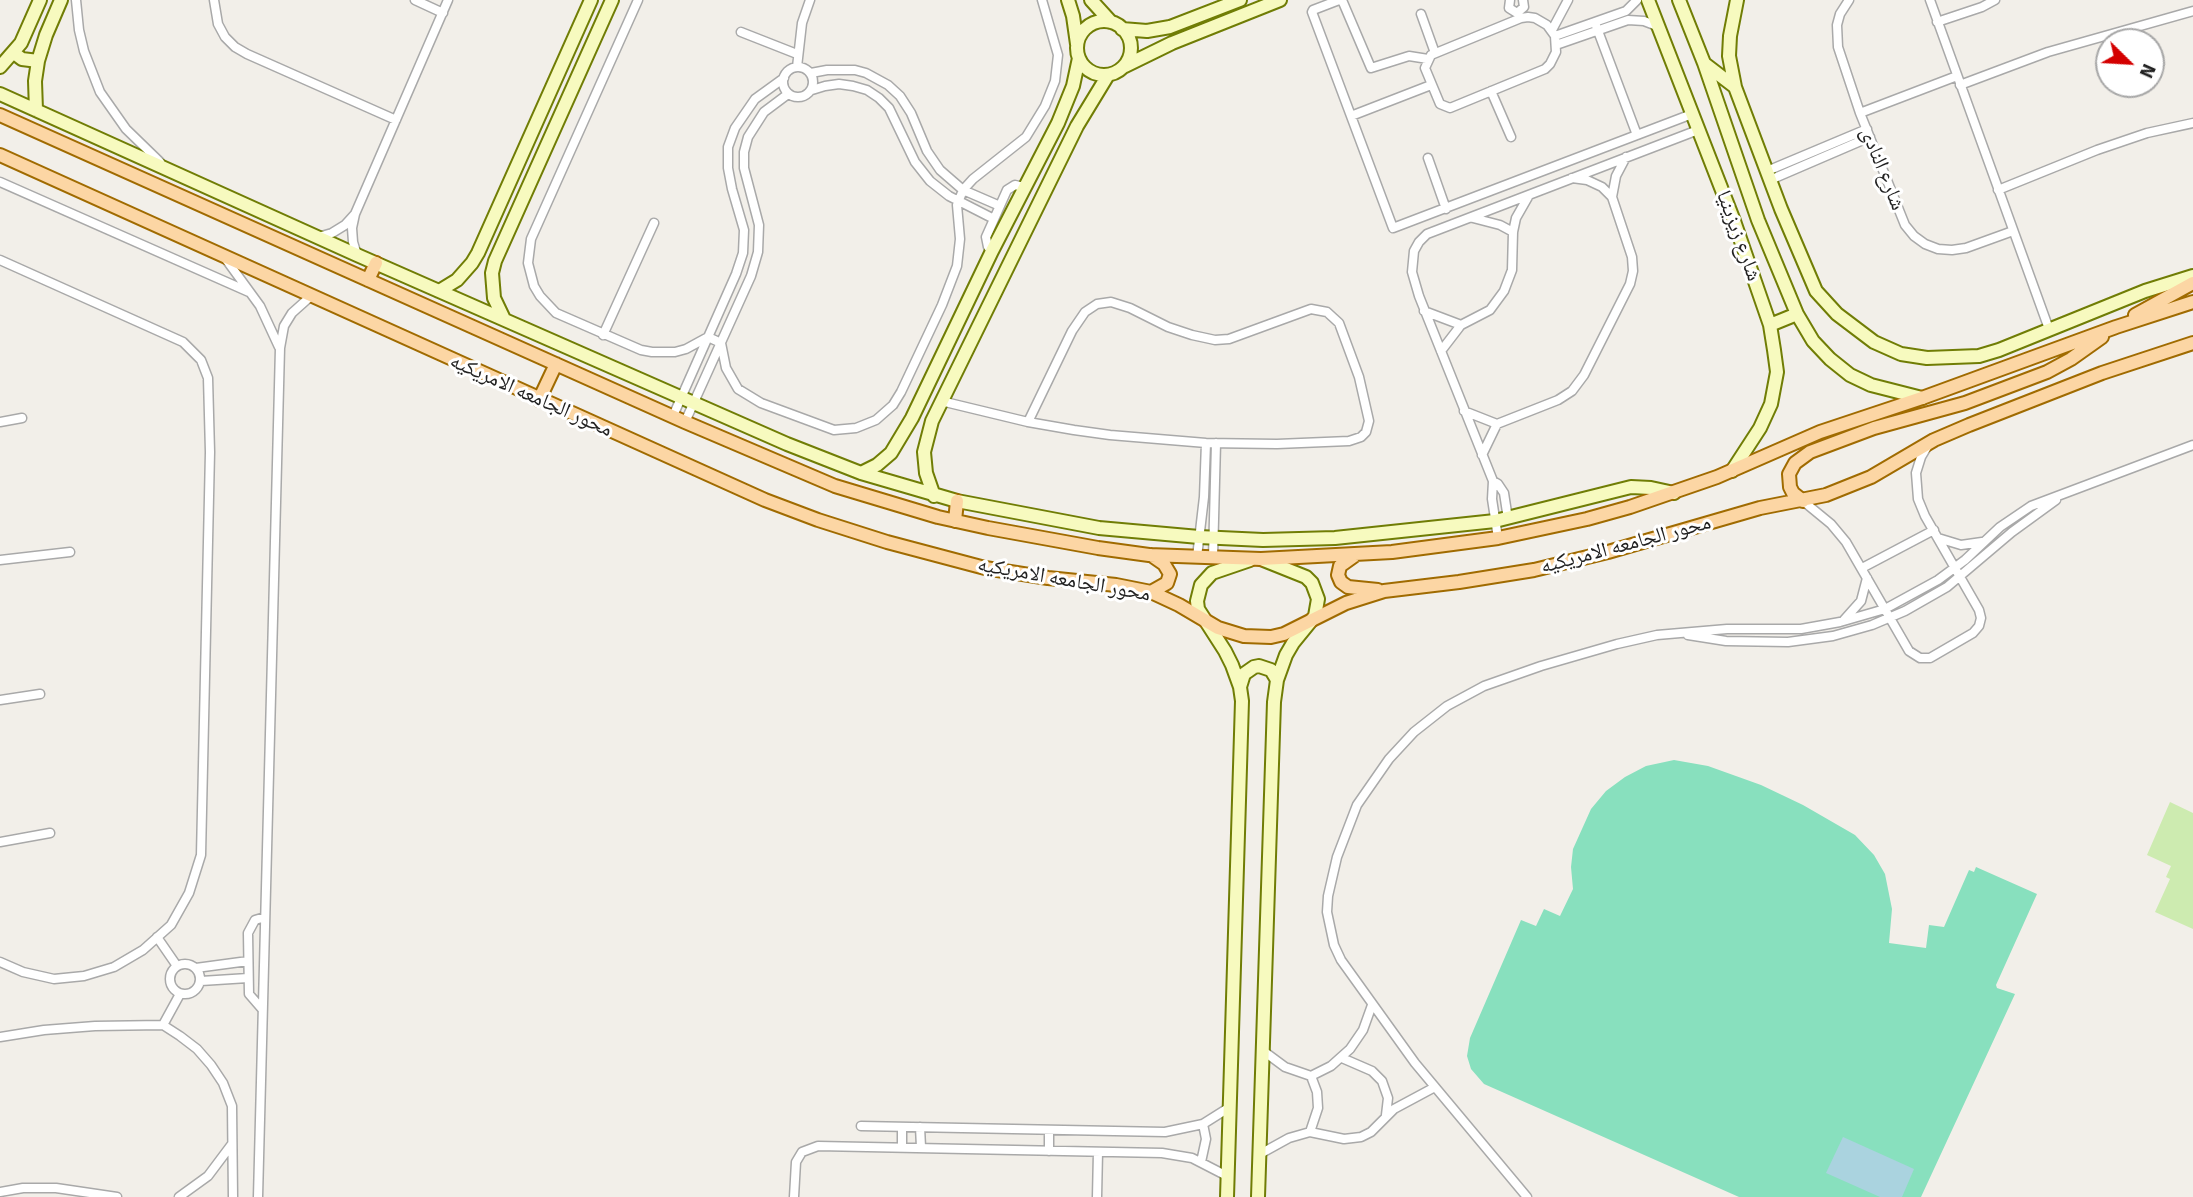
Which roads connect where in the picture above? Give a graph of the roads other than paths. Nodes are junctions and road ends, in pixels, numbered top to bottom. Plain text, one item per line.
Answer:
1 (40, 0) edge
2 (61, 0) edge
3 (76, 0) edge
4 (214, 0) edge
5 (415, 0) edge
6 (448, 0) edge
7 (591, 0) edge
8 (612, 0) edge
9 (638, 0) edge
10 (810, 0) edge
11 (1042, 0) edge
12 (1068, 0) edge
13 (1091, 0) edge
14 (1240, 0) edge
15 (1280, 0) edge
16 (1340, 0) edge
17 (1510, 0) edge
18 (1524, 0) edge
19 (1568, 0) edge
20 (1637, 0) edge
21 (1648, 0) edge
22 (1679, 0) edge
23 (1737, 0) edge
24 (1849, 0) edge
25 (1930, 0) edge
26 (1995, 0) edge
27 (2193, 11) edge
28 (443, 13) junction
29 (1420, 14) dead end
30 (1521, 15) junction
31 (1937, 22) junction
32 (1117, 26) junction
33 (1596, 26) junction
34 (1657, 26) junction
35 (741, 32) dead end
36 (1554, 37) junction
37 (14, 52) junction
38 (1078, 52) junction
39 (797, 54) junction
40 (1431, 56) junction
41 (38, 61) junction
42 (1704, 63) junction
43 (1124, 66) junction
44 (0, 67) edge
45 (797, 67) junction
46 (811, 73) junction
47 (1108, 75) junction
48 (783, 78) junction
49 (1959, 81) junction
50 (1431, 85) junction
51 (1735, 88) junction
52 (812, 90) junction
53 (1491, 91) junction
54 (0, 94) edge
55 (788, 94) junction
56 (36, 110) junction
57 (1692, 114) junction
58 (1860, 114) junction
59 (0, 115) edge
60 (1351, 116) junction
61 (396, 120) junction
62 (2193, 123) edge
63 (1698, 130) junction
64 (1868, 133) junction
65 (1637, 135) junction
66 (1511, 137) dead end
67 (0, 155) edge
68 (1626, 157) junction
69 (1428, 158) dead end
70 (177, 174) junction
71 (1769, 175) junction
72 (1572, 178) junction
73 (0, 182) edge
74 (1024, 187) junction
75 (963, 190) junction
76 (1998, 190) junction
77 (1529, 195) junction
78 (1612, 197) junction
79 (958, 201) junction
80 (1000, 206) junction
81 (1446, 209) junction
82 (1781, 209) junction
83 (355, 214) junction
84 (1470, 218) junction
85 (994, 219) junction
86 (1758, 220) junction
87 (653, 223) dead end
88 (2013, 231) junction
89 (1513, 232) junction
90 (317, 237) junction
91 (992, 251) junction
92 (356, 255) junction
93 (225, 258) junction
94 (0, 260) edge
95 (376, 263) junction
96 (2193, 276) edge
97 (368, 280) junction
98 (2193, 283) edge
99 (439, 291) junction
100 (249, 292) junction
101 (311, 296) junction
102 (2193, 302) edge
103 (1424, 311) junction
104 (1797, 314) junction
105 (504, 320) junction
106 (1461, 325) junction
107 (1770, 325) junction
108 (2116, 327) junction
109 (2049, 329) junction
110 (604, 335) junction
111 (708, 337) junction
112 (2193, 342) edge
113 (721, 343) junction
114 (279, 348) junction
115 (1441, 351) junction
116 (556, 364) junction
117 (681, 398) junction
118 (1922, 398) junction
119 (539, 400) junction
120 (941, 401) junction
121 (693, 404) junction
122 (1464, 411) junction
123 (673, 416) junction
124 (22, 418) dead end
125 (0, 422) edge
126 (685, 422) junction
127 (1028, 422) junction
128 (1497, 424) junction
129 (1930, 442) junction
130 (1211, 443) junction
131 (2193, 445) edge
132 (1482, 455) junction
133 (1731, 471) junction
134 (861, 473) junction
135 (1674, 493) junction
136 (2067, 493) junction
137 (934, 496) junction
138 (957, 501) junction
139 (1803, 501) junction
140 (1202, 513) junction
141 (1214, 513) junction
142 (955, 520) junction
143 (1501, 520) junction
144 (1936, 534) junction
145 (1199, 537) junction
146 (1213, 537) junction
147 (1498, 538) junction
148 (1985, 541) junction
149 (70, 552) dead end
150 (1357, 554) junction
151 (1150, 555) junction
152 (1197, 557) junction
153 (1213, 558) junction
154 (1258, 559) junction
155 (0, 560) edge
156 (1862, 568) junction
157 (1955, 568) junction
158 (1960, 577) junction
159 (1867, 578) junction
160 (1384, 591) junction
161 (1151, 592) junction
162 (1885, 609) junction
163 (1890, 618) junction
164 (1206, 621) junction
165 (1310, 622) junction
166 (1840, 622) junction
167 (1676, 632) junction
168 (1277, 680) junction
169 (1240, 687) junction
170 (40, 694) dead end
171 (0, 700) edge
172 (50, 833) dead end
173 (0, 842) edge
174 (265, 917) junction
175 (157, 937) junction
176 (248, 961) junction
177 (0, 962) edge
178 (177, 966) junction
179 (197, 968) junction
180 (248, 978) junction
181 (201, 981) junction
182 (180, 994) junction
183 (1372, 1005) junction
184 (262, 1009) junction
185 (163, 1025) junction
186 (0, 1037) edge
187 (1262, 1050) junction
188 (1342, 1058) junction
189 (1311, 1076) junction
190 (1435, 1087) junction
191 (1230, 1107) junction
192 (1386, 1115) junction
193 (1203, 1124) junction
194 (861, 1126) dead end
195 (902, 1127) junction
196 (920, 1127) junction
197 (1049, 1130) junction
198 (1310, 1132) junction
199 (233, 1142) junction
200 (902, 1147) junction
201 (921, 1147) junction
202 (1049, 1151) junction
203 (1098, 1152) junction
204 (1259, 1154) junction
205 (1201, 1162) junction
206 (1227, 1176) junction
207 (0, 1192) edge
208 (117, 1197) edge
209 (179, 1197) edge
210 (233, 1197) edge
211 (258, 1197) edge
212 (794, 1197) edge
213 (1097, 1197) edge
214 (1227, 1197) edge
215 (1258, 1197) edge
216 (1527, 1197) edge

1 - 37 street
2 - 41 street
3 - 70 street
4 - 61 street
5 - 28 street
6 - 28 street
7 - 99 street
8 - 105 street
9 - 110 street
10 - 39 street
11 - 75 street
12 - 38 street
13 - 32 street
14 - 32 street
15 - 43 street
16 - 40 street
16 - 60 street
17 - 30 street
18 - 30 street
19 - 36 street
20 - 33 street
21 - 34 street, شارع زيزينيا
22 - 42 street, شارع زيزينيا
23 - 51 street
24 - 58 street, شارع النادى
25 - 31 street
26 - 31 street
27 - 49 street
28 - 61 street
29 - 40 street
30 - 36 street
30 - 40 street
31 - 49 street
32 - 38 street
32 - 43 street
33 - 34 street
33 - 36 street
33 - 65 street
34 - 57 street, شارع زيزينيا
35 - 39 street
36 - 53 street
37 - 41 street
37 - 44 street
38 - 47 street
38 - 74 street
39 - 45 street
40 - 50 street
41 - 56 street
42 - 51 street
42 - 86 street, شارع زيزينيا
43 - 47 street
45 - 46 street
45 - 48 street
46 - 52 street
46 - 75 street
47 - 120 street
48 - 55 street
48 - 111 street
49 - 58 street
49 - 76 street
50 - 53 street
50 - 60 street
51 - 71 street
52 - 55 street
52 - 79 street
53 - 66 street
54 - 56 street
55 - 113 street
56 - 70 street
57 - 63 street, شارع زيزينيا
57 - 65 street
58 - 64 street, شارع النادى
59 - 97 main road, محور الجامعه الامريكيه
60 - 81 street
61 - 83 street
62 - 76 street
63 - 68 street
63 - 107 street, شارع زيزينيا
64 - 71 street
64 - 88 street, شارع النادى
65 - 81 street
67 - 93 main road, محور الجامعه الامريكيه
68 - 72 street
68 - 78 street
69 - 81 street
70 - 90 street
71 - 82 street
72 - 77 street
72 - 78 street
73 - 100 street
74 - 80 street
74 - 91 street
75 - 79 street
75 - 80 street
76 - 88 street
77 - 84 street
77 - 89 street
78 - 128 street
79 - 85 street
79 - 113 street
80 - 85 street
82 - 86 street
82 - 109 street
83 - 90 street
83 - 92 street
84 - 89 street
84 - 103 street
85 - 91 street
86 - 104 street, شارع زيزينيا
87 - 110 street
88 - 109 street
89 - 106 street
90 - 92 street
91 - 134 street
92 - 95 street
93 - 100 street
93 - 101 main road, محور الجامعه الامريكيه
94 - 175 street
95 - 97 main road
95 - 99 street
96 - 109 street
97 - 116 main road, محور الجامعه الامريكيه
98 - 108 main road
99 - 105 street
100 - 114 street
101 - 114 street
101 - 119 main road, محور الجامعه الامريكيه
102 - 108 main road, محور الجامعه الامريكيه
103 - 106 street
103 - 115 street
104 - 107 street
104 - 118 street, شارع زيزينيا
105 - 117 street
106 - 115 street
107 - 133 street, شارع زيزينيا
108 - 118 main road, محور الجامعه الامريكيه
108 - 139 main road
110 - 111 street
111 - 113 street
111 - 117 street
112 - 129 main road, محور الجامعه الامريكيه
113 - 121 street
114 - 174 street
115 - 122 street
116 - 119 main road
116 - 123 main road, محور الجامعه الامريكيه
117 - 121 street
117 - 123 street
118 - 133 main road, محور الجامعه الامريكيه
119 - 161 main road, محور الجامعه الامريكيه
120 - 127 street
120 - 137 street
121 - 126 street
121 - 134 street
122 - 128 street
122 - 132 street
123 - 126 main road, محور الجامعه الامريكيه
124 - 125 street
126 - 142 main road, محور الجامعه الامريكيه
127 - 130 street
127 - 130 street
128 - 132 street
129 - 139 main road, محور الجامعه الامريكيه
129 - 144 street
130 - 140 street
130 - 141 street
131 - 136 street
132 - 143 street
133 - 135 main road, محور الجامعه الامريكيه
134 - 137 street
135 - 143 street
135 - 147 main road, محور الجامعه الامريكيه
136 - 148 street
136 - 158 street
137 - 138 street
138 - 142 main road
138 - 145 street
139 - 156 street
139 - 160 main road, محور الجامعه الامريكيه
140 - 141 street
140 - 145 street
141 - 146 street
142 - 151 main road, محور الجامعه الامريكيه
143 - 146 street
143 - 147 street
144 - 148 street
144 - 156 street
144 - 157 street
145 - 146 street
145 - 152 street
146 - 153 street
147 - 150 main road, محور الجامعه الامريكيه
148 - 157 street
149 - 155 street
150 - 154 main road, محور الجامعه الامريكيه
150 - 160 main road
151 - 152 main road, محور الجامعه الامريكيه
151 - 161 main road
152 - 153 main road, محور الجامعه الامريكيه
153 - 154 main road, محور الجامعه الامريكيه
154 - 164 street
154 - 165 street
156 - 159 street
157 - 158 street
157 - 162 street
158 - 163 street
158 - 163 street
159 - 162 street
159 - 166 street
160 - 165 main road, محور الجامعه الامريكيه
161 - 164 main road, محور الجامعه الامريكيه
162 - 163 street
162 - 166 street
163 - 167 street
164 - 165 main road, محور الجامعه الامريكيه
164 - 169 street
165 - 168 street
166 - 167 street
167 - 183 street
168 - 169 street
168 - 187 street
169 - 191 street
170 - 171 street
172 - 173 street
174 - 176 street
174 - 184 street
175 - 177 street
175 - 178 street
176 - 179 street
176 - 180 street
178 - 179 street
178 - 182 street
179 - 181 street
180 - 181 street
180 - 184 street
181 - 182 street
182 - 185 street
183 - 188 street
183 - 190 street
184 - 211 street
185 - 186 street
185 - 199 street
187 - 189 street
187 - 204 street
188 - 189 street
188 - 192 street
189 - 198 street
190 - 192 street
190 - 216 street
191 - 193 street
191 - 206 street
192 - 198 street
193 - 197 street
193 - 205 street
194 - 195 street
195 - 196 street
195 - 200 street
196 - 197 street
196 - 201 street
197 - 202 street
198 - 204 street
199 - 209 street
199 - 210 street
200 - 201 street
200 - 212 street
201 - 202 street
202 - 203 street
203 - 205 street
203 - 213 street
204 - 215 street
205 - 206 street
206 - 214 street
207 - 208 street

